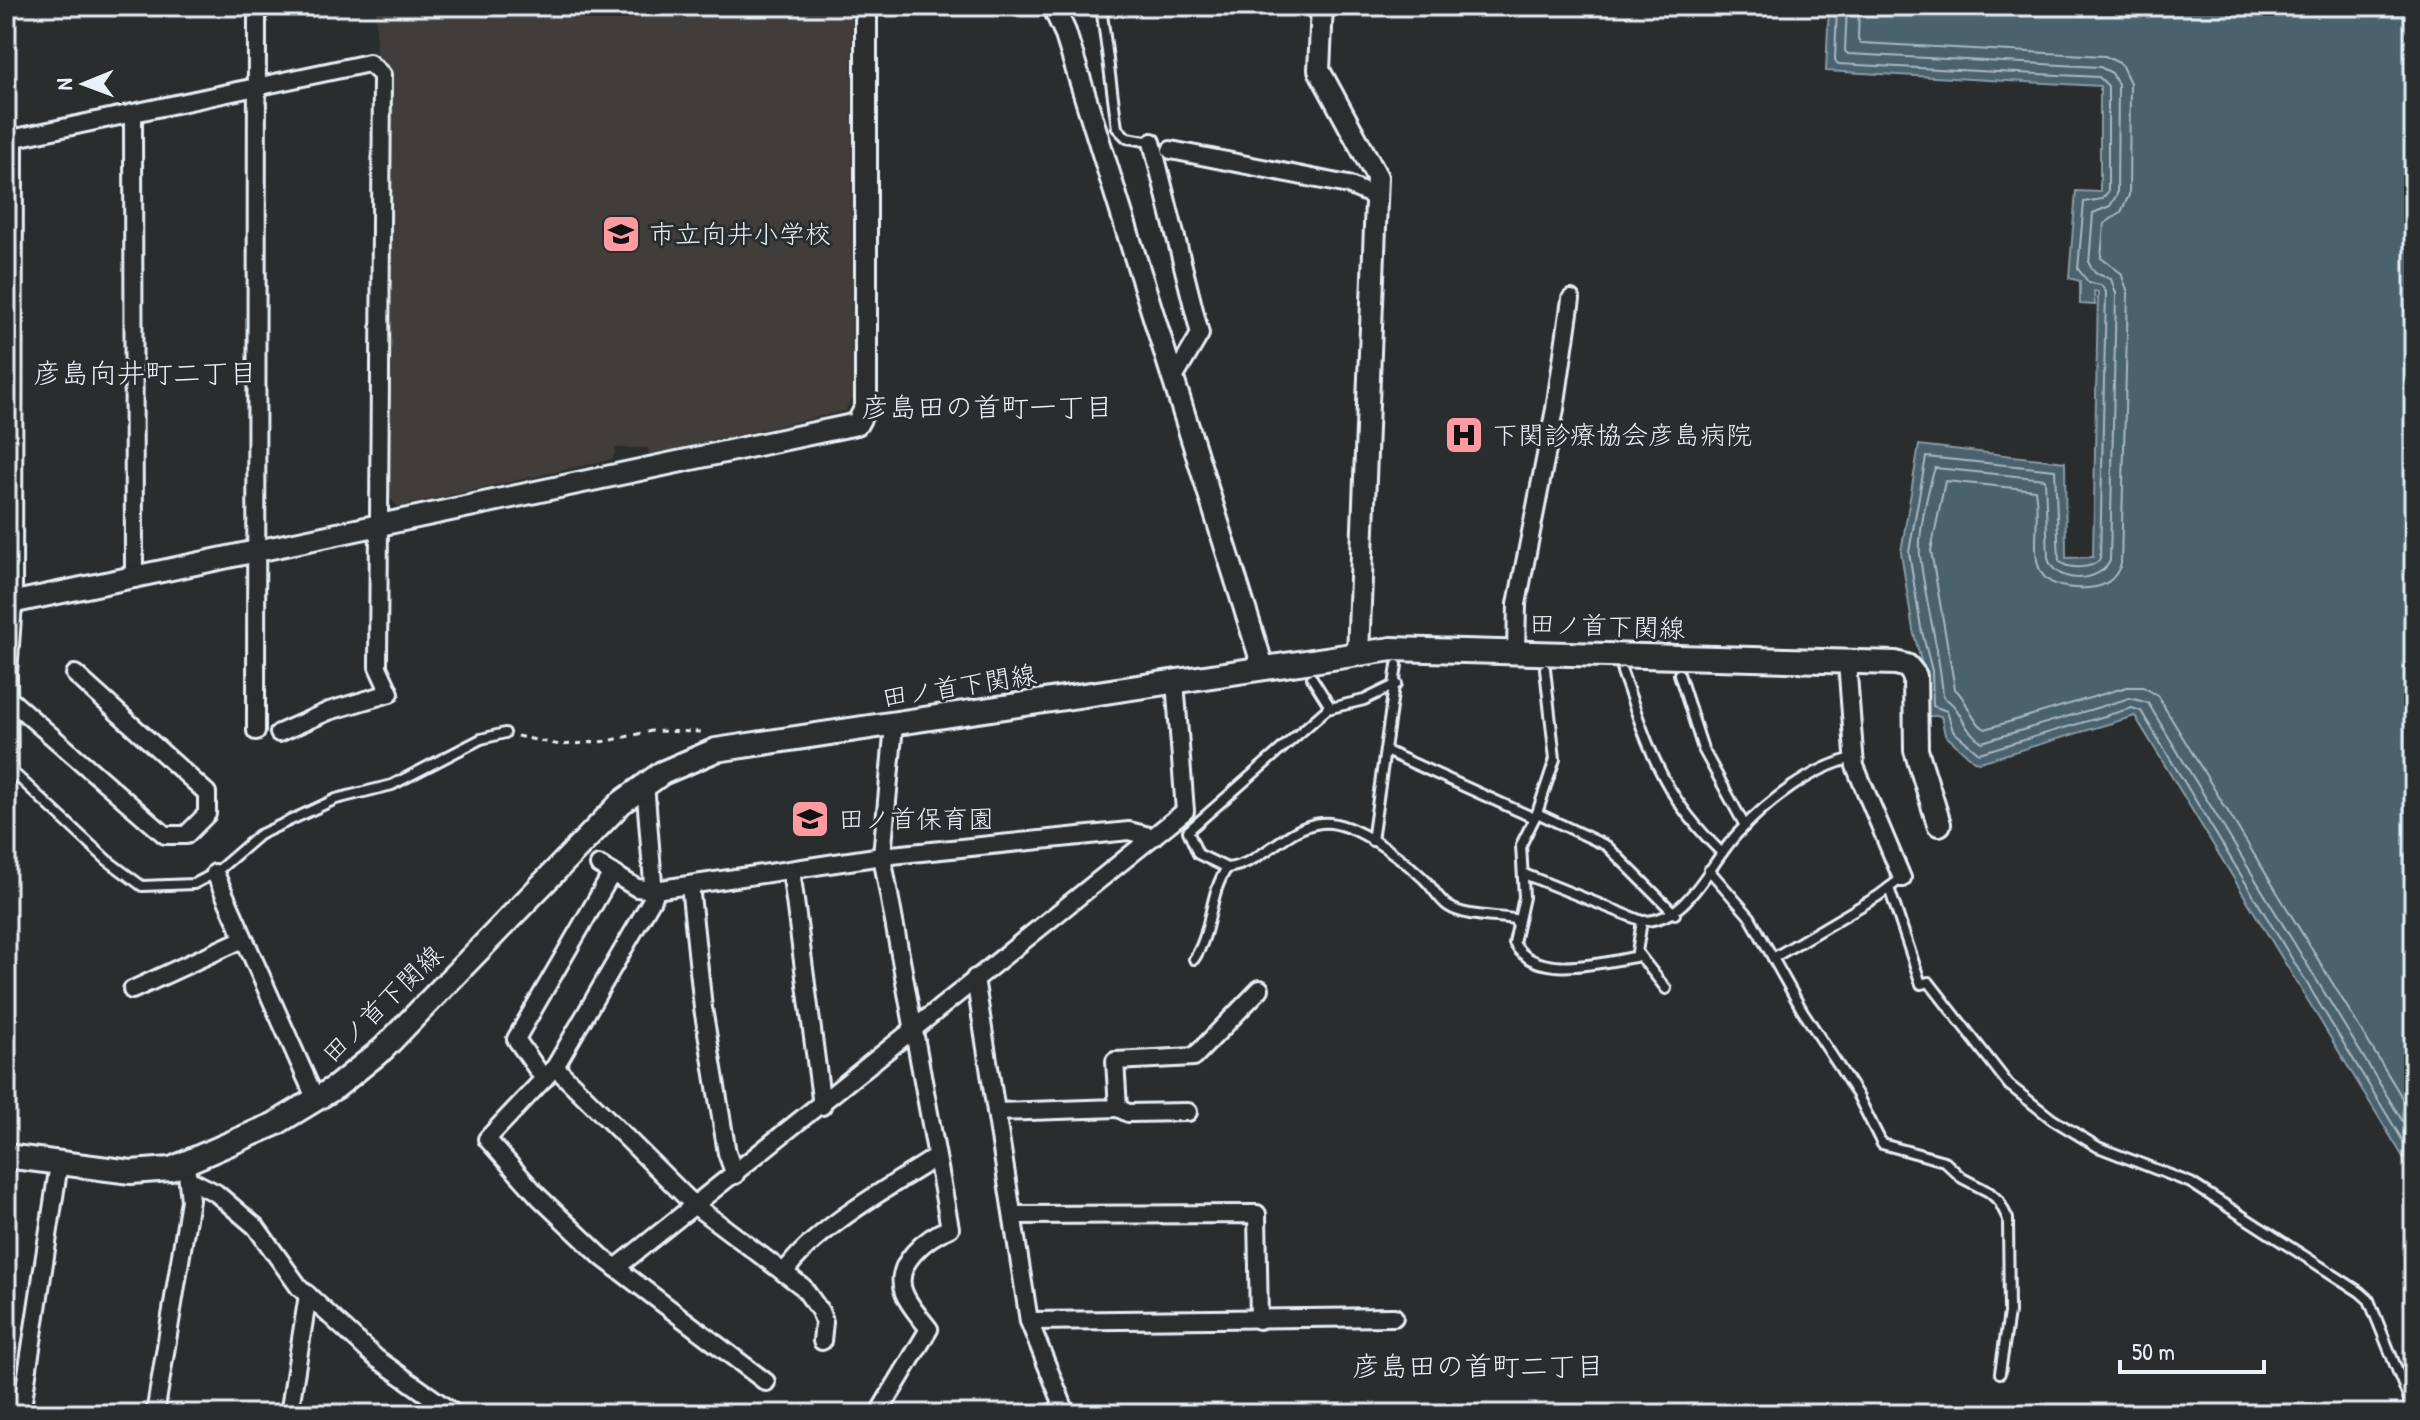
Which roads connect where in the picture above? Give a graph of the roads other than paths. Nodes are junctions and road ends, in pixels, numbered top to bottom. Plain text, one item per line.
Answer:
1 (257, 6) edge
2 (866, 6) edge
3 (1053, 6) edge
4 (1101, 6) edge
5 (1322, 6) edge
6 (257, 86) junction
7 (133, 113) junction
8 (10, 139) edge
9 (1152, 142) joint
10 (1171, 150) dead end
11 (1378, 198) junction
12 (1571, 299) dead end
13 (1173, 380) junction
14 (376, 525) junction
15 (257, 552) junction
16 (134, 579) junction
17 (10, 604) edge
18 (1516, 652) junction
19 (1358, 654) junction
20 (1847, 662) junction
21 (1397, 665) dead end
22 (1263, 667) junction
23 (1545, 669) dead end
24 (1622, 672) dead end
25 (75, 674) dead end
26 (1679, 674) dead end
27 (1312, 678) dead end
28 (1175, 681) junction
29 (1397, 684) junction
30 (8, 698) junction
31 (1327, 709) junction
32 (894, 725) junction
33 (256, 731) dead end
34 (279, 733) dead end
35 (505, 733) road end
36 (1386, 751) junction
37 (1853, 758) junction
38 (9, 776) joint
39 (645, 783) junction
40 (1536, 815) junction
41 (1939, 824) dead end
42 (1745, 826) junction
43 (1153, 837) junction
44 (1372, 841) junction
45 (1722, 853) junction
46 (882, 856) junction
47 (1227, 868) junction
48 (791, 870) junction
49 (1709, 870) junction
50 (215, 873) junction
51 (1524, 874) junction
52 (1895, 883) junction
53 (690, 885) junction
54 (655, 890) junction
55 (1675, 914) junction
56 (1642, 921) junction
57 (1517, 923) junction
58 (243, 939) junction
59 (1640, 956) junction
60 (1773, 958) junction
61 (1194, 959) dead end
62 (975, 978) junction
63 (1260, 989) dead end
64 (1666, 989) dead end
65 (132, 990) dead end
66 (912, 1028) junction
67 (550, 1073) junction
68 (316, 1100) junction
69 (822, 1106) junction
70 (1118, 1108) junction
71 (996, 1112) junction
72 (1188, 1112) dead end
73 (6, 1156) edge
74 (936, 1157) junction
75 (59, 1164) junction
76 (186, 1172) junction
77 (735, 1175) junction
78 (694, 1205) junction
79 (1013, 1215) junction
80 (616, 1268) junction
81 (784, 1273) junction
82 (308, 1295) junction
83 (1394, 1317) dead end
84 (1259, 1320) junction
85 (1029, 1321) junction
86 (822, 1341) dead end
87 (2000, 1373) dead end
88 (766, 1382) dead end
89 (2414, 1412) edge
90 (21, 1414) edge
91 (155, 1414) edge
92 (289, 1414) edge
93 (455, 1414) edge
94 (878, 1414) edge
95 (1052, 1414) edge

1 - 6 street
2 - 14 street
3 - 13 street
4 - 9 lane
5 - 11 street
6 - 7 street
6 - 14 street
6 - 15 street
7 - 8 street
7 - 16 street
8 - 17 street
9 - 13 street
10 - 11 street
11 - 19 street
12 - 18 street
13 - 22 street
14 - 15 street
14 - 34 street
15 - 16 street
15 - 33 street
16 - 17 street
17 - 30 street
18 - 19 main road, 田ノ首下関線
18 - 20 main road, 田ノ首下関線
19 - 22 main road, 田ノ首下関線
20 - 37 street
20 - 41 main road, 田ノ首下関線
21 - 29 lane
22 - 28 main road, 田ノ首下関線
23 - 40 lane
24 - 45 lane
25 - 30 street
26 - 42 lane
27 - 31 lane
28 - 32 main road, 田ノ首下関線
28 - 43 street
29 - 31 lane
29 - 36 lane
30 - 38 street
31 - 47 lane
32 - 39 main road, 田ノ首下関線
32 - 46 street
35 - 50 lane
36 - 40 lane
36 - 44 lane
37 - 42 lane
37 - 52 street
38 - 50 lane
39 - 54 street
39 - 68 main road, 田ノ首下関線
40 - 51 lane
40 - 55 lane
42 - 45 lane
43 - 46 street
43 - 62 street
44 - 47 lane
44 - 57 lane
45 - 49 lane
46 - 48 street
46 - 66 street
47 - 61 lane
48 - 53 street
48 - 69 street
49 - 55 lane
49 - 60 lane
50 - 58 street
51 - 56 lane
51 - 57 lane
52 - 60 lane
52 - 89 lane
53 - 54 street
53 - 77 street
54 - 67 street
54 - 67 street
55 - 56 lane
56 - 59 lane
57 - 59 lane
58 - 65 street
58 - 68 street
59 - 64 lane
60 - 87 lane
62 - 66 street
62 - 71 street
63 - 70 street
66 - 69 street
66 - 74 street
67 - 78 street
67 - 80 street
68 - 76 main road, 田ノ首下関線
69 - 77 street
70 - 71 street
70 - 72 street
71 - 79 street
73 - 75 main road, 田ノ首下関線
74 - 81 street
74 - 94 street
75 - 76 main road, 田ノ首下関線
75 - 90 street
76 - 82 street
76 - 91 street
77 - 78 street
78 - 80 street
78 - 81 street
79 - 84 street
79 - 85 street
80 - 88 street
81 - 86 street
82 - 92 street
82 - 93 street
83 - 84 street
84 - 85 street
85 - 95 street

